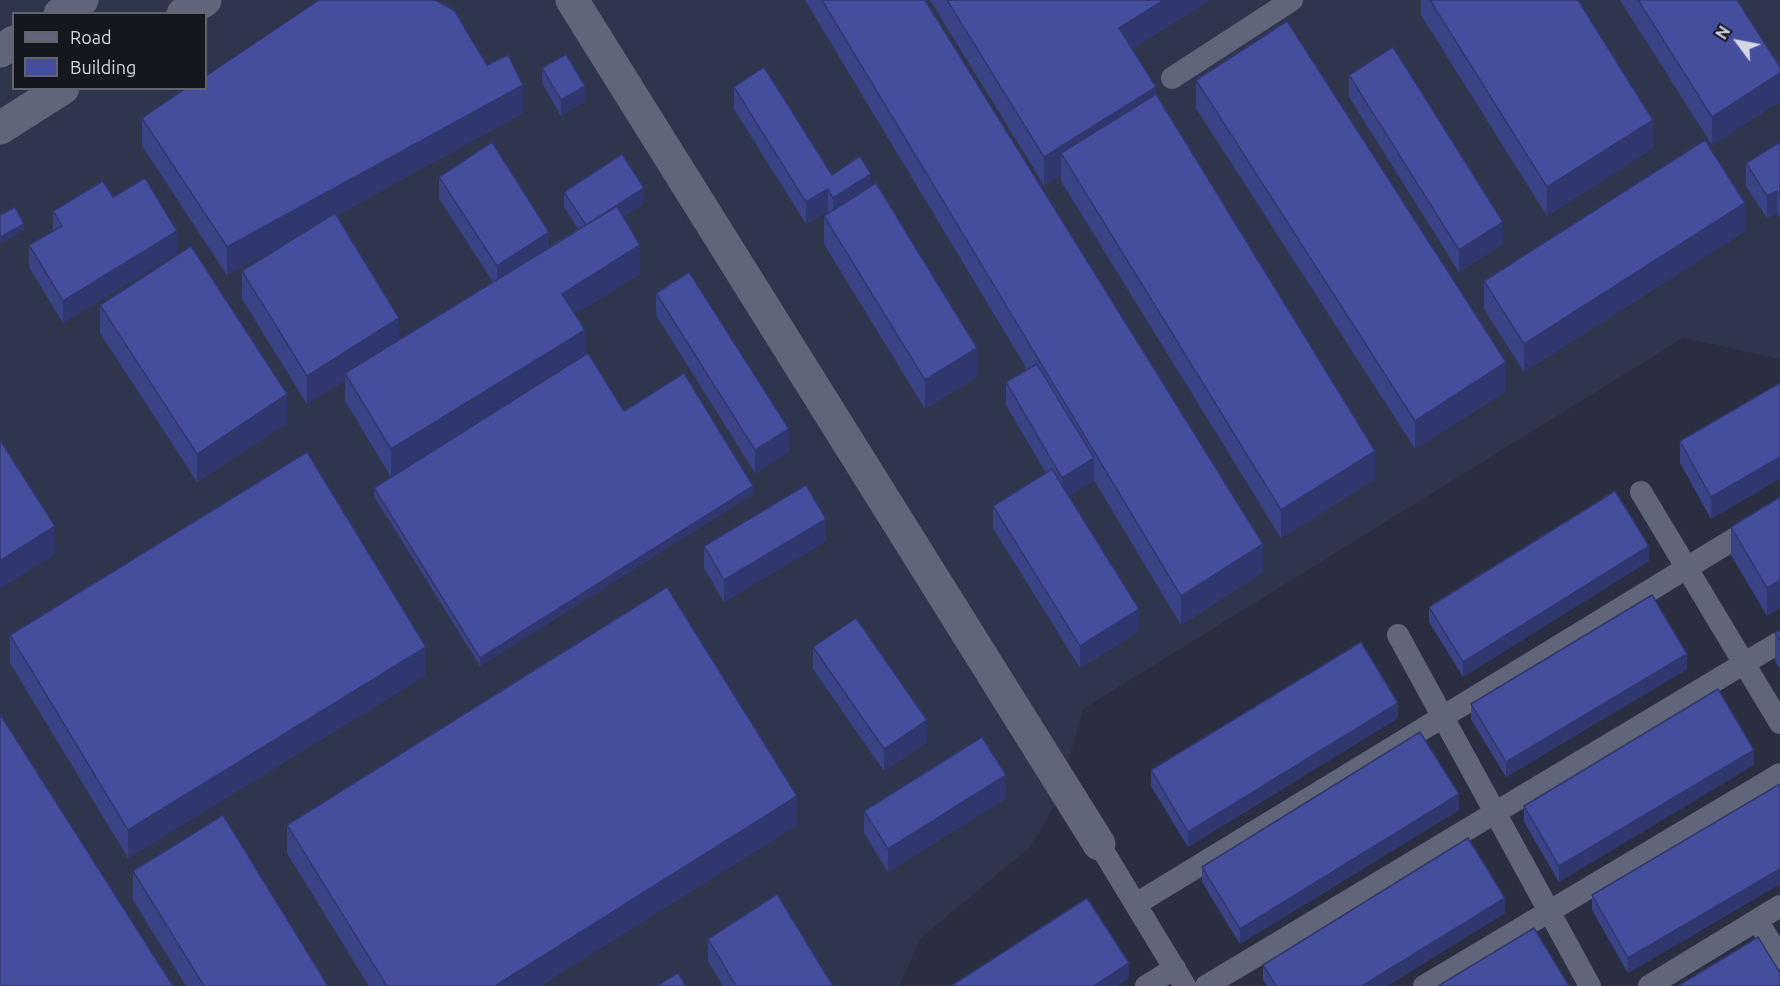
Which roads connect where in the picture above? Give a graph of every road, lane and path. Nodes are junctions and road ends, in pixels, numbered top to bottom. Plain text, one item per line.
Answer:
1 (82, 0) edge
2 (205, 0) edge
3 (572, 0) edge
4 (1292, 0) edge
5 (63, 12) edge
6 (186, 12) edge
7 (1172, 78) dead end
8 (60, 90) edge
9 (0, 128) edge
10 (1641, 492) dead end
11 (1780, 511) edge
12 (1687, 568) junction
13 (1398, 635) dead end
14 (1780, 642) edge
15 (1744, 664) junction
16 (1442, 717) junction
17 (1780, 723) edge
18 (1780, 774) edge
19 (1495, 812) junction
20 (1099, 844) joint
21 (1136, 904) junction
22 (1780, 906) edge
23 (1549, 911) junction
24 (1757, 920) junction
25 (1780, 958) edge
26 (1180, 977) edge
27 (1146, 986) edge
28 (1206, 986) edge
29 (1424, 986) edge
30 (1590, 986) edge
31 (1648, 986) edge

1 - 5 street
2 - 6 street
3 - 20 street
4 - 7 street
8 - 9 street
10 - 12 street
11 - 12 street
12 - 15 street
12 - 16 street
13 - 16 street
14 - 15 street
15 - 17 street
15 - 19 street
16 - 19 street
16 - 21 street
18 - 23 street
19 - 23 street
19 - 28 street
20 - 21 street
21 - 26 street
22 - 24 street
23 - 29 street
23 - 30 street
24 - 25 street
24 - 31 street
26 - 27 street

